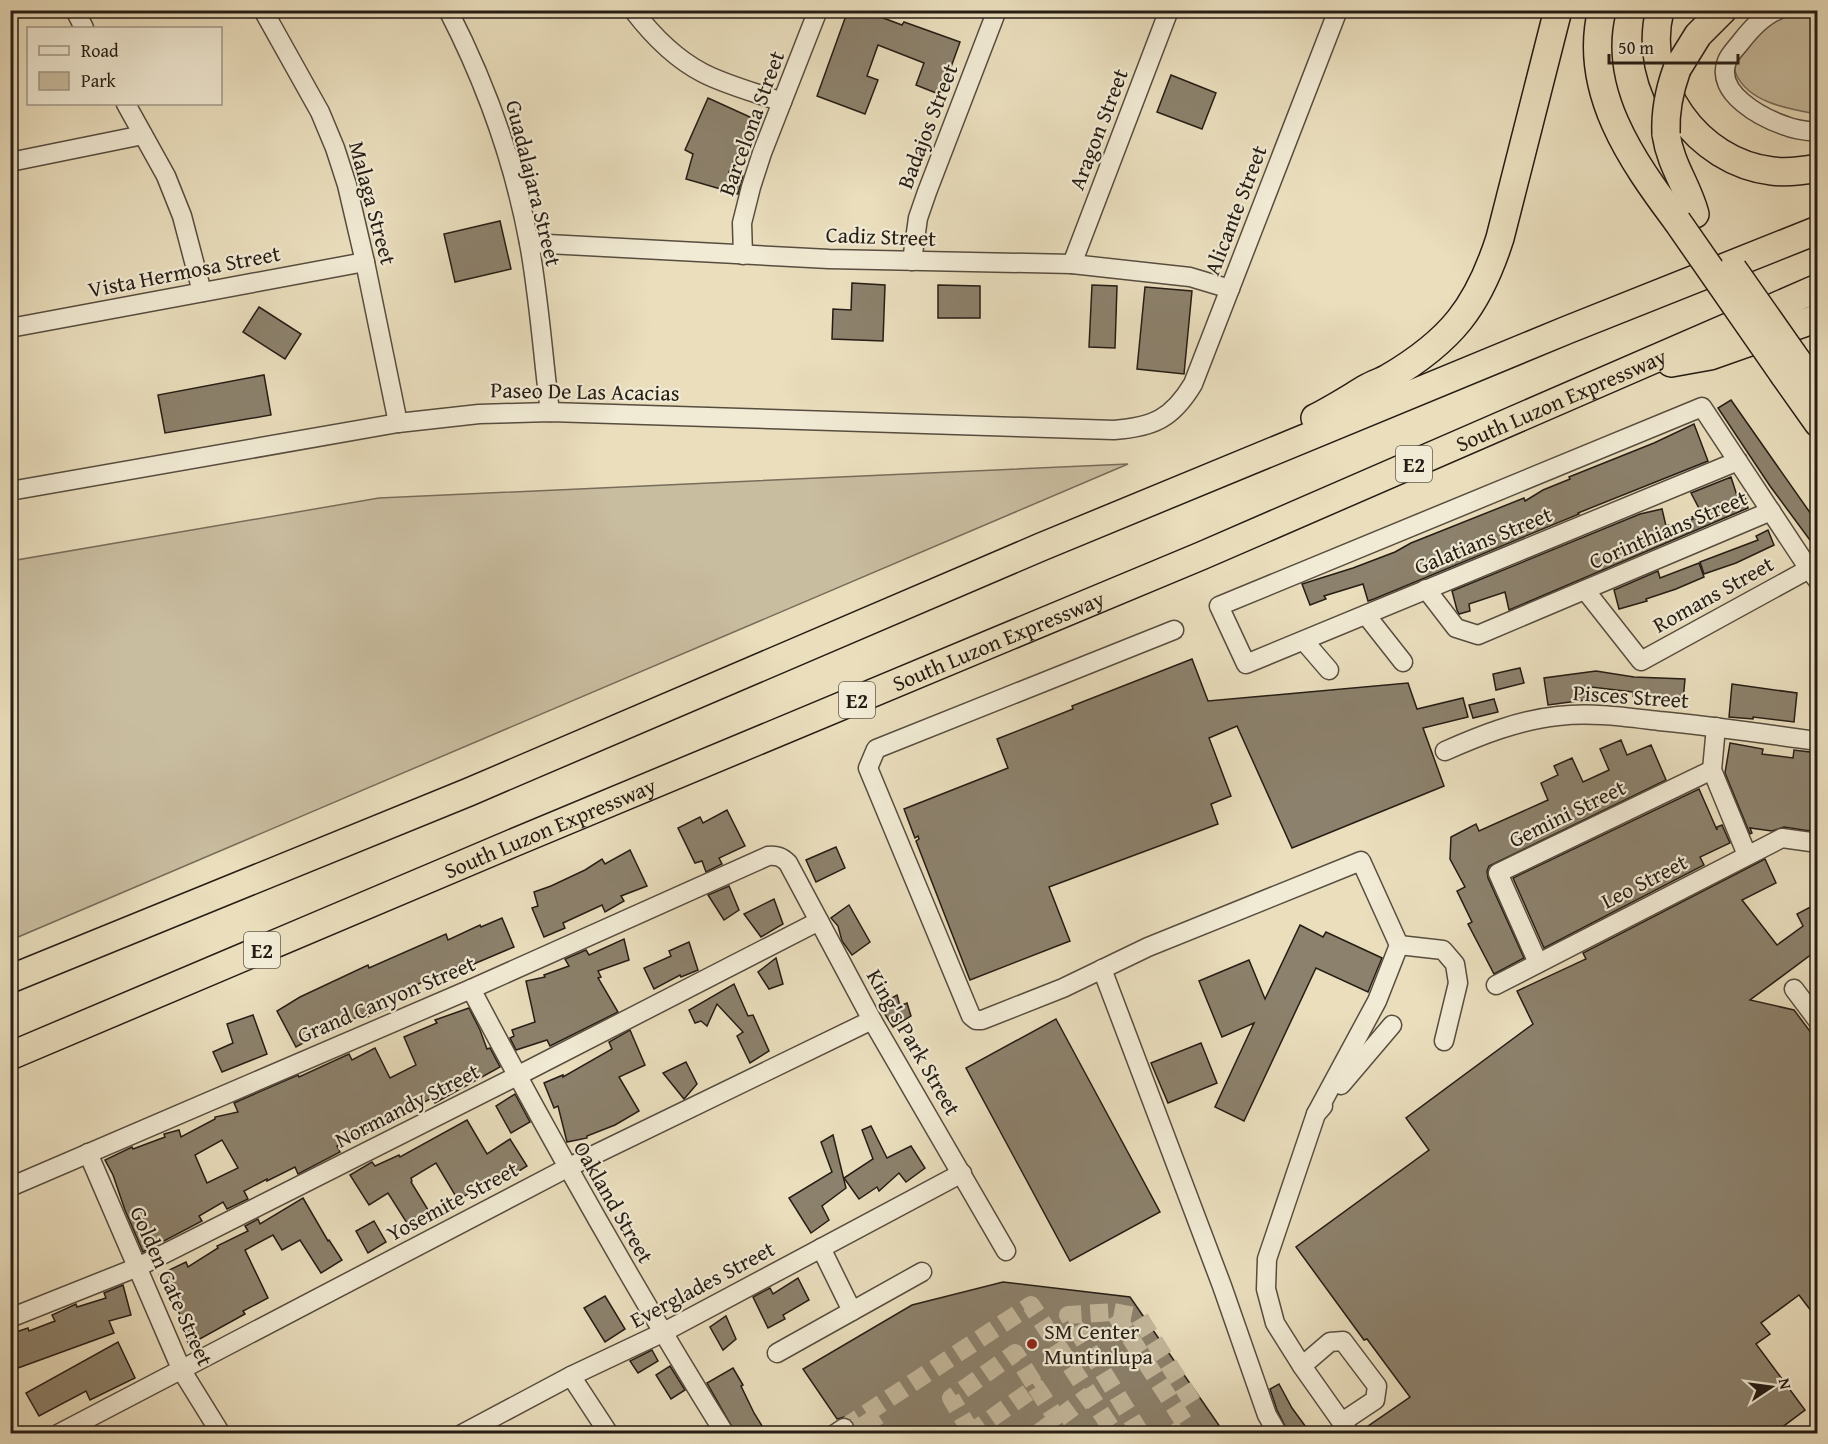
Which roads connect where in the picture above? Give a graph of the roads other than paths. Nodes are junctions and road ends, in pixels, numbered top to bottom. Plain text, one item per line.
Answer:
1 (75, 10) edge
2 (263, 10) edge
3 (448, 10) edge
4 (633, 10) edge
5 (818, 10) edge
6 (997, 10) edge
7 (1169, 10) edge
8 (1338, 10) edge
9 (1558, 10) edge
10 (1602, 10) edge
11 (1618, 10) edge
12 (1660, 10) edge
13 (1724, 10) edge
14 (1778, 10) edge
15 (84, 27) edge
16 (782, 102) junction
17 (127, 105) edge
18 (1818, 132) edge
19 (143, 135) junction
20 (10, 162) edge
21 (1818, 168) edge
22 (1818, 216) edge
23 (1686, 217) junction
24 (1818, 230) edge
25 (529, 243) junction
26 (743, 255) junction
27 (1751, 258) junction
28 (912, 261) junction
29 (365, 262) junction
30 (1072, 264) junction
31 (1230, 288) junction
32 (1818, 288) edge
33 (202, 292) junction
34 (1818, 318) edge
35 (10, 328) edge
36 (1793, 371) junction
37 (1626, 372) junction
38 (1818, 388) edge
39 (550, 412) junction
40 (1163, 419) joint
41 (398, 423) junction
42 (1818, 423) edge
43 (1253, 460) junction
44 (1738, 461) junction
45 (10, 491) edge
46 (1771, 512) junction
47 (1813, 575) edge
48 (1426, 590) junction
49 (1585, 590) junction
50 (1366, 615) junction
51 (1174, 630) dead end
52 (1304, 641) junction
53 (1403, 662) dead end
54 (1329, 670) dead end
55 (1716, 727) junction
56 (1818, 741) edge
57 (1445, 751) dead end
58 (1712, 770) junction
59 (1818, 843) edge
60 (1747, 855) junction
61 (780, 857) joint
62 (819, 921) junction
63 (1399, 945) junction
64 (1538, 963) junction
65 (1102, 969) junction
66 (10, 979) edge
67 (1496, 985) dead end
68 (471, 989) junction
69 (1794, 989) dead end
70 (872, 1020) junction
71 (1818, 1021) edge
72 (1392, 1025) dead end
73 (1444, 1041) dead end
74 (10, 1056) edge
75 (517, 1077) junction
76 (1316, 1114) junction
77 (88, 1153) junction
78 (567, 1168) junction
79 (962, 1173) junction
80 (10, 1187) edge
81 (821, 1248) junction
82 (1006, 1251) dead end
83 (138, 1267) junction
84 (922, 1272) dead end
85 (852, 1311) junction
86 (10, 1318) edge
87 (662, 1333) junction
88 (777, 1353) dead end
89 (1302, 1366) junction
90 (182, 1371) junction
91 (571, 1376) junction
92 (1346, 1428) edge
93 (483, 1429) edge
94 (58, 1434) edge
95 (221, 1434) edge
96 (462, 1434) edge
97 (609, 1434) edge
98 (724, 1434) edge
99 (1278, 1434) edge

1 - 15 street
2 - 29 street, Malaga Street
3 - 25 street, Guadalajara Street
4 - 16 street
5 - 16 street, Barcelona Street
6 - 28 street, Badajos Street
7 - 30 street, Aragon Street
8 - 31 street, Alicante Street
9 - 43 highway
10 - 23 highway
11 - 23 highway
12 - 21 highway
13 - 23 highway, bridge
14 - 18 street
16 - 26 street, Barcelona Street
17 - 19 street
19 - 20 street
19 - 33 street
22 - 27 highway
23 - 36 highway, bridge
24 - 27 highway
25 - 26 street, Cadiz Street
25 - 39 street, Guadalajara Street
26 - 28 street, Cadiz Street
27 - 43 highway
28 - 30 street, Cadiz Street
29 - 33 street, Vista Hermosa Street
29 - 41 street, Malaga Street
30 - 31 street, Cadiz Street
31 - 40 street, Alicante Street
32 - 37 highway, South Luzon Expressway / E2
33 - 35 street, Vista Hermosa Street
34 - 37 highway
36 - 38 highway
36 - 42 highway
37 - 74 highway, South Luzon Expressway / E2
39 - 40 street, Paseo De Las Acacias
39 - 41 street, Paseo De Las Acacias
41 - 45 street, Paseo De Las Acacias
43 - 66 highway
44 - 46 street
44 - 48 street, Galatians Street
44 - 52 street, Galatians Street
46 - 47 street
46 - 49 street, Corinthians Street
47 - 49 street, Romans Street
48 - 49 street, Corinthians Street
48 - 50 street, Galatians Street
50 - 52 street, Galatians Street
50 - 53 street
51 - 65 street
52 - 54 street
55 - 56 street, Pisces Street
55 - 57 street, Pisces Street
55 - 58 street
58 - 60 street
58 - 64 street, Gemini Street
59 - 60 street, Leo Street
60 - 64 street, Leo Street
61 - 62 street, King's Park Street
61 - 68 street, Grand Canyon Street
62 - 70 street, King's Park Street
62 - 75 street, Normandy Street
63 - 65 street
63 - 73 street
63 - 76 street
64 - 67 street, Leo Street
65 - 99 street
68 - 75 street, Oakland Street
68 - 77 street, Grand Canyon Street
69 - 71 street
70 - 78 street, Yosemite Street
70 - 79 street, King's Park Street
72 - 76 street
75 - 78 street, Oakland Street
75 - 83 street, Normandy Street
76 - 89 street
77 - 80 street, Grand Canyon Street
77 - 83 street, Golden Gate Street
78 - 87 street, Oakland Street
78 - 90 street, Yosemite Street
79 - 81 street, Everglades Street
79 - 82 street, King's Park Street
81 - 85 street
81 - 87 street, Everglades Street
83 - 86 street, Normandy Street
83 - 90 street, Golden Gate Street
84 - 85 street
85 - 88 street
87 - 91 street, Everglades Street
87 - 98 street, Oakland Street
89 - 92 street
89 - 92 street
90 - 94 street, Yosemite Street
90 - 95 street, Golden Gate Street
91 - 93 street, Everglades Street
91 - 97 street
93 - 96 street, Everglades Street

